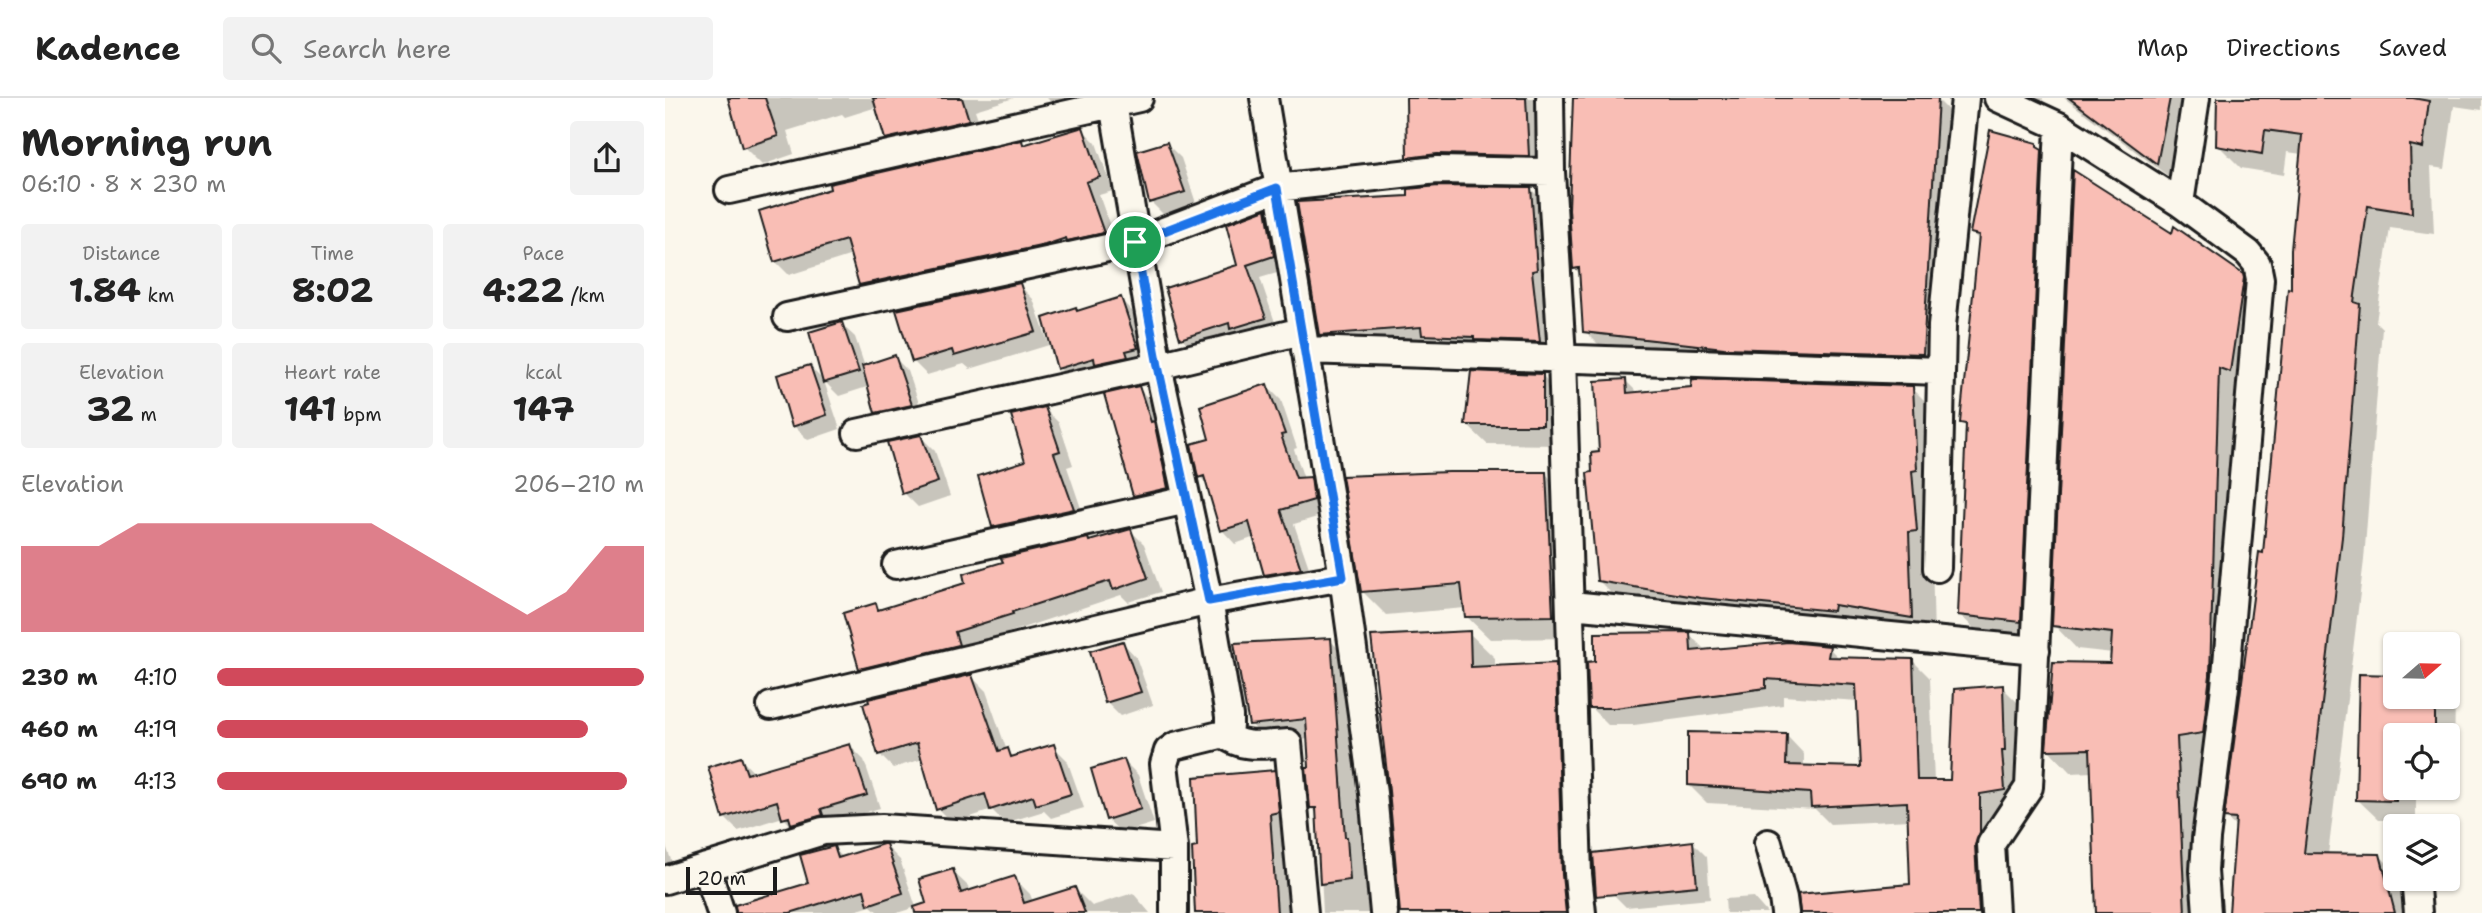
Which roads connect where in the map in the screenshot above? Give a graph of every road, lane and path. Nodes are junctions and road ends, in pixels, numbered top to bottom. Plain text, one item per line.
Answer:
1 (1139, 98) edge
2 (1264, 98) edge
3 (1549, 98) edge
4 (1965, 98) edge
5 (1998, 98) edge
6 (2196, 98) edge
7 (1113, 102) edge
8 (2059, 126) junction
9 (1551, 172) junction
10 (1277, 188) junction
11 (729, 190) dead end
12 (2180, 203) junction
13 (1135, 242) junction
14 (787, 317) dead end
15 (1303, 340) junction
16 (1562, 357) junction
17 (1158, 366) junction
18 (1941, 371) junction
19 (857, 433) dead end
20 (1187, 500) junction
21 (896, 565) dead end
22 (1937, 568) dead end
23 (1343, 577) junction
24 (1209, 601) junction
25 (1571, 605) junction
26 (2036, 650) junction
27 (771, 706) dead end
28 (1224, 734) junction
29 (1768, 843) dead end
30 (1174, 848) junction
31 (706, 867) junction
32 (665, 880) edge
33 (721, 913) edge
34 (1174, 913) edge
35 (1304, 913) edge
36 (1384, 913) edge
37 (1582, 913) edge
38 (1785, 913) edge
39 (1995, 913) edge
40 (2207, 913) edge

1 - 7 street
2 - 10 street
3 - 9 street
4 - 18 street
5 - 8 street
6 - 12 street
7 - 11 street
7 - 13 street
8 - 12 street
8 - 26 street
9 - 10 street
9 - 16 street
10 - 13 street
10 - 15 street
12 - 40 street
13 - 14 street
13 - 17 street
15 - 16 street
15 - 17 street
15 - 23 street
16 - 18 street
16 - 25 street
17 - 19 street
17 - 20 street
18 - 22 street
20 - 21 street
20 - 24 street
23 - 24 street
23 - 36 street
24 - 27 street
24 - 28 street
25 - 26 street
25 - 37 street
26 - 39 street
28 - 30 street
28 - 35 street
29 - 38 street
30 - 31 street
30 - 34 street
31 - 32 street
31 - 33 street

